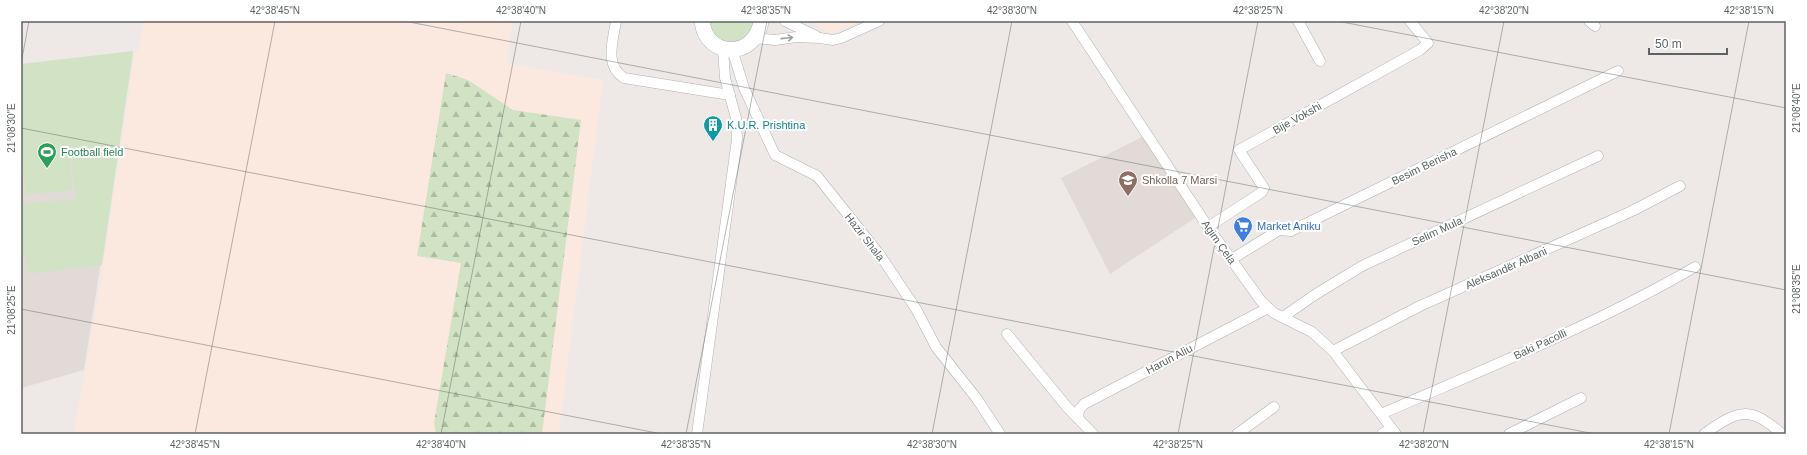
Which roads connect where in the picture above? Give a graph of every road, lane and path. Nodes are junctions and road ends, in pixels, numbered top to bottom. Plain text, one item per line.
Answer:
1 (616, 21) edge
2 (702, 21) edge
3 (761, 21) edge
4 (785, 21) edge
5 (879, 21) edge
6 (1072, 21) edge
7 (1298, 21) edge
8 (1410, 21) edge
9 (755, 38) junction
10 (820, 38) junction
11 (727, 49) junction
12 (1320, 62) dead end
13 (1618, 72) dead end
14 (730, 95) junction
15 (1598, 156) dead end
16 (1680, 186) dead end
17 (1208, 227) junction
18 (1232, 260) junction
19 (1695, 268) dead end
20 (1268, 308) junction
21 (1283, 317) junction
22 (1007, 334) dead end
23 (1333, 351) junction
24 (1581, 398) dead end
25 (1274, 407) dead end
26 (1381, 414) junction
27 (1078, 418) junction
28 (1394, 431) edge
29 (697, 434) edge
30 (1000, 434) edge
31 (1094, 434) edge
32 (1237, 434) edge
33 (1382, 434) edge
34 (1509, 434) edge
35 (1704, 434) edge
36 (1782, 434) edge

1 - 14 street
2 - 11 street
3 - 9 street
4 - 10 street
5 - 10 street
6 - 17 street, Agim Çela
7 - 12 street
8 - 17 street, Bije Vokshi
9 -> 10 street
9 - 11 street
11 - 14 street
11 - 30 street, Hazir Shala
13 - 18 street, Besim Berisha
14 - 29 street
15 - 21 street, Selim Mula
16 - 23 street, Aleksandër Albani
17 - 18 street, Agim Çela
18 - 20 street, Agim Çela
19 - 26 street, Baki Pacolli
20 - 21 street, Agim Çela
20 - 27 street, Harun Aliu
21 - 23 street, Agim Çela
22 - 27 street
23 - 26 street, Agim Çela
24 - 34 street
25 - 32 street
26 - 28 street, Agim Çela
27 - 31 street
28 - 33 street
35 - 36 street

